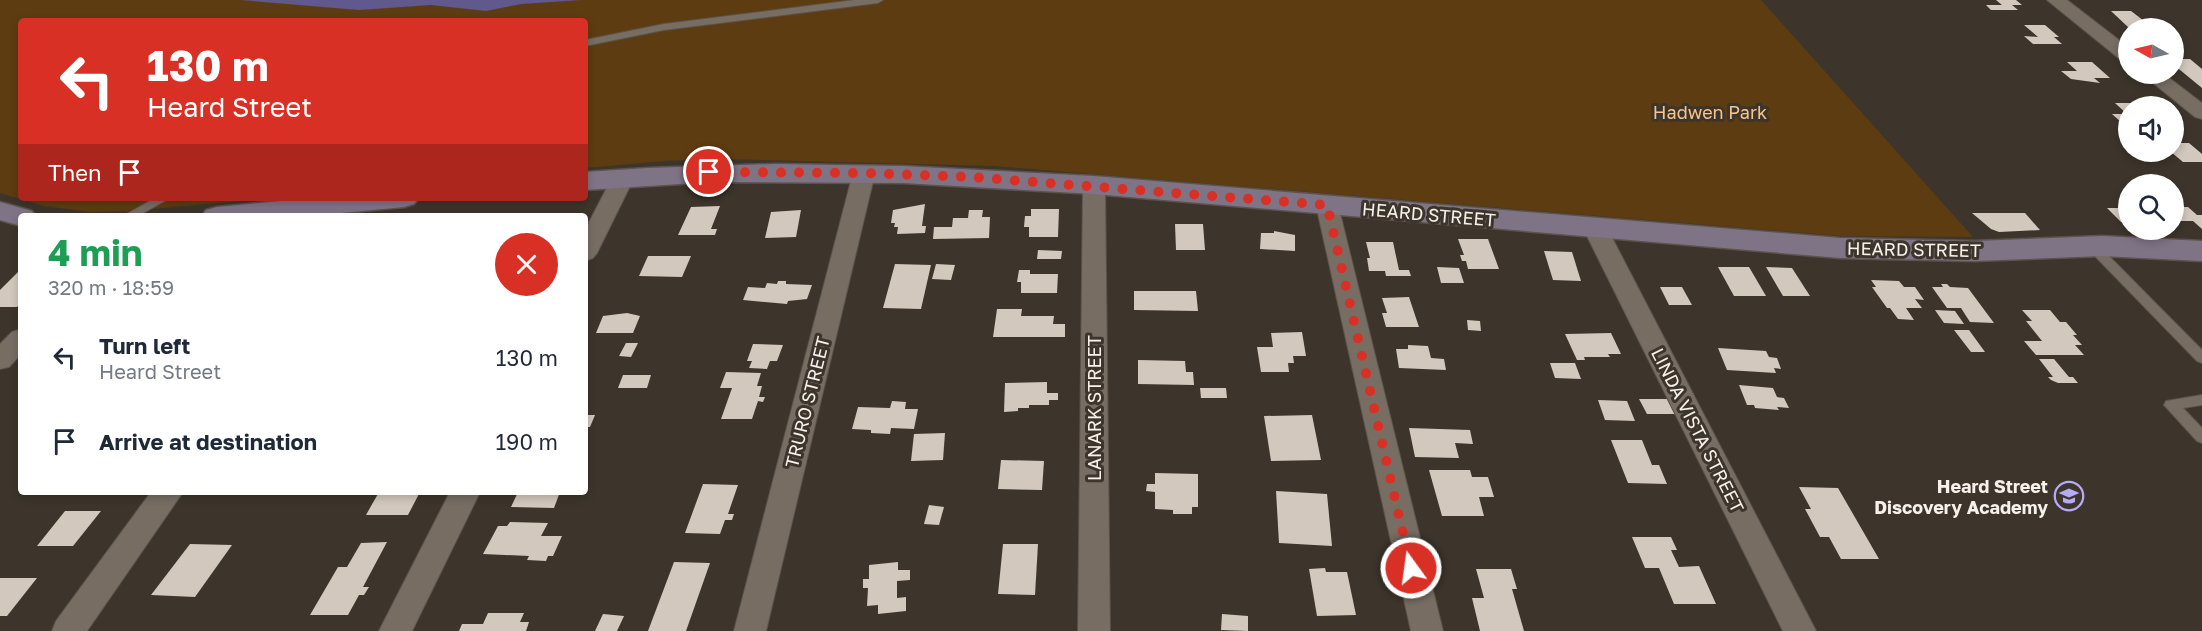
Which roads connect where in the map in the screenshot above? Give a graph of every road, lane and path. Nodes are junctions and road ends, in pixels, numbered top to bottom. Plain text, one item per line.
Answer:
1 (878, 0) edge
2 (2056, 0) edge
3 (588, 42) edge
4 (2118, 48) edge
5 (2165, 84) edge
6 (2202, 113) edge
7 (864, 173) junction
8 (623, 178) junction
9 (588, 181) edge
10 (1094, 185) junction
11 (158, 201) edge
12 (373, 201) edge
13 (1327, 205) junction
14 (0, 211) edge
15 (135, 213) edge
16 (248, 213) edge
17 (18, 216) edge
18 (1595, 228) junction
19 (2092, 246) junction
20 (588, 247) edge
21 (2202, 251) edge
22 (18, 341) edge
23 (2202, 358) edge
24 (0, 360) edge
25 (2202, 400) edge
26 (2202, 437) edge
27 (166, 495) edge
28 (463, 495) edge
29 (68, 631) edge
30 (395, 631) edge
31 (750, 631) edge
32 (1094, 631) edge
33 (1427, 631) edge
34 (1800, 631) edge

1 - 3 lane
2 - 4 street
5 - 6 street
7 - 8 street, HEARD STREET
7 - 10 street, HEARD STREET
7 - 31 street, TRURO STREET
8 - 9 street, HEARD STREET
8 - 20 street
10 - 13 street, HEARD STREET
10 - 32 street, LANARK STREET
11 - 15 lane
12 - 16 street
13 - 18 street, HEARD STREET
13 - 33 street
14 - 17 street
18 - 19 street, HEARD STREET
18 - 34 street, LINDA VISTA STREET
19 - 21 street, HEARD STREET
19 - 23 lane
22 - 24 street
25 - 26 lane
27 - 29 street
28 - 30 street

